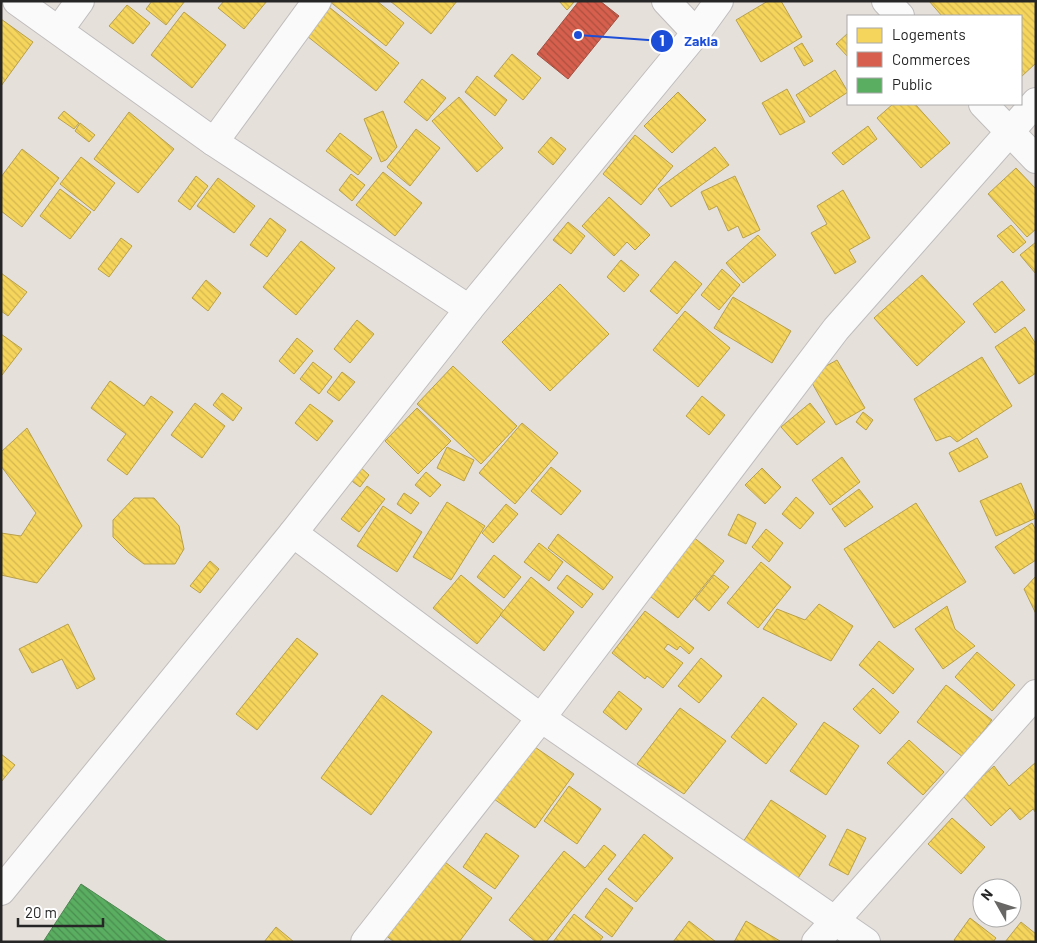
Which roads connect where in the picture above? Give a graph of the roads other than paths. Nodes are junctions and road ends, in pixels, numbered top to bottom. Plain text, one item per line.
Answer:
1 (17, 1) edge
2 (80, 1) edge
3 (317, 1) edge
4 (666, 1) edge
5 (719, 1) edge
6 (886, 1) edge
7 (899, 15) edge
8 (59, 30) junction
9 (696, 33) junction
10 (1036, 102) edge
11 (984, 105) edge
12 (1010, 132) junction
13 (214, 142) junction
14 (1036, 159) edge
15 (469, 309) junction
16 (293, 533) junction
17 (1036, 694) edge
18 (541, 718) junction
19 (1, 891) edge
20 (835, 919) junction
21 (368, 941) edge
22 (816, 942) edge
23 (866, 942) edge

1 - 8 street
2 - 8 street
3 - 13 street
4 - 9 street
5 - 9 street
6 - 7 street
8 - 13 street
9 - 15 street
10 - 12 street
11 - 12 street
12 - 14 street
12 - 18 street
13 - 15 street
15 - 16 street
16 - 18 street
16 - 19 street
17 - 20 street
18 - 20 street
18 - 21 street
20 - 22 street
20 - 23 street

